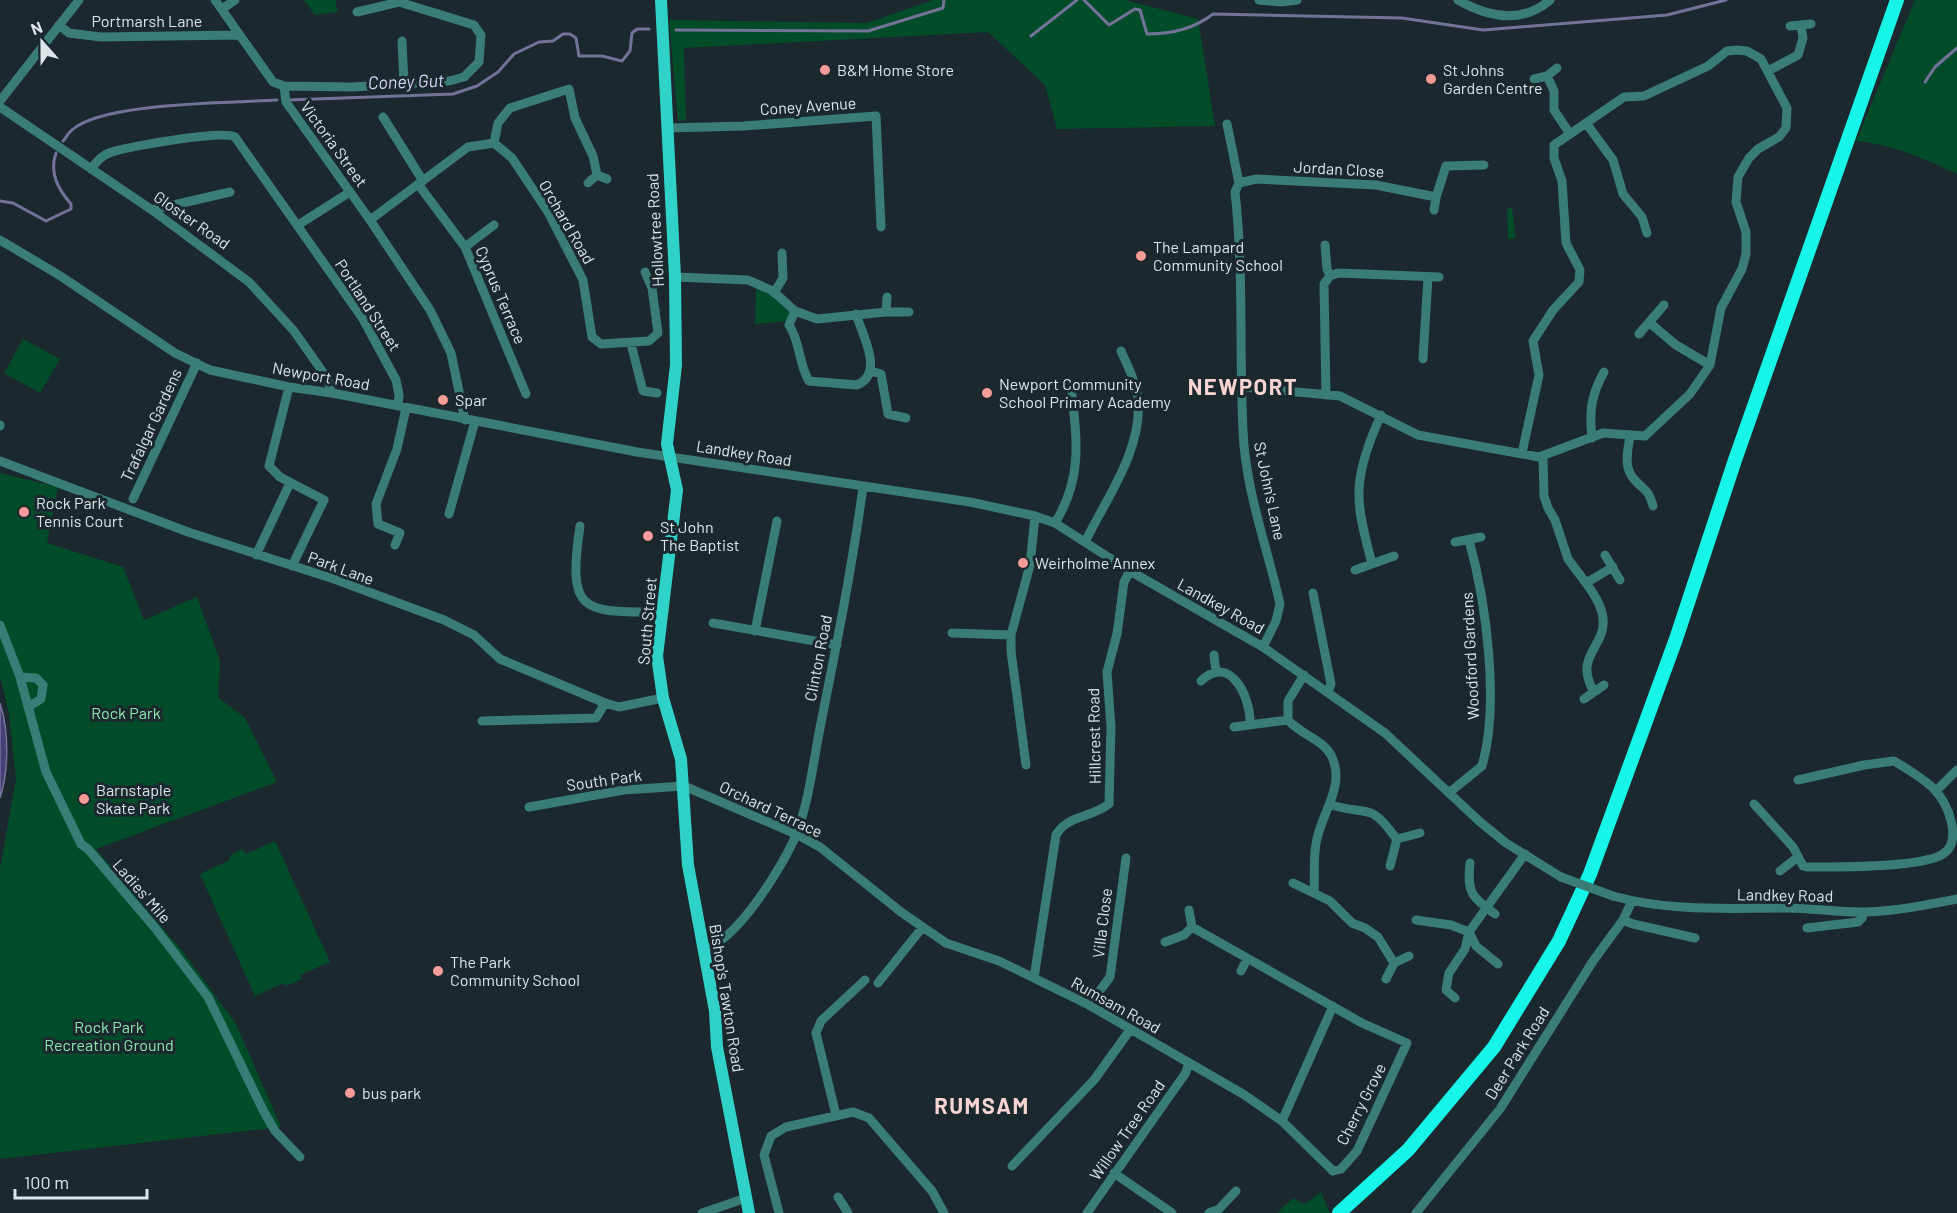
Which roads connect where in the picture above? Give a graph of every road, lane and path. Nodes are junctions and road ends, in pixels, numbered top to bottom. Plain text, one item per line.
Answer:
1 (79, 0) edge
2 (215, 0) edge
3 (235, 0) edge
4 (661, 0) edge
5 (1260, 0) edge
6 (1297, 0) edge
7 (1458, 0) edge
8 (1550, 0) edge
9 (1898, 1) edge
10 (376, 4) edge
11 (222, 9) junction
12 (357, 12) dead end
13 (59, 25) junction
14 (1790, 26) dead end
15 (238, 35) junction
16 (402, 41) dead end
17 (1557, 68) dead end
18 (1768, 71) junction
19 (1547, 76) junction
20 (1534, 79) dead end
21 (404, 83) junction
22 (284, 86) junction
23 (0, 101) edge
24 (0, 107) edge
25 (383, 117) dead end
26 (1586, 123) junction
27 (1227, 124) dead end
28 (668, 128) junction
29 (1570, 134) junction
30 (494, 143) junction
31 (1484, 165) dead end
32 (91, 169) junction
33 (597, 175) junction
34 (607, 179) dead end
35 (421, 182) junction
36 (588, 183) dead end
37 (1239, 183) junction
38 (230, 192) dead end
39 (350, 192) junction
40 (1436, 197) junction
41 (152, 210) junction
42 (1434, 210) dead end
43 (370, 220) junction
44 (298, 225) junction
45 (494, 225) dead end
46 (881, 226) dead end
47 (1647, 234) dead end
48 (0, 240) edge
49 (1325, 245) dead end
50 (465, 247) junction
51 (782, 253) dead end
52 (645, 272) dead end
53 (1330, 276) junction
54 (675, 277) junction
55 (1428, 278) junction
56 (1439, 278) dead end
57 (774, 292) junction
58 (887, 297) dead end
59 (1664, 305) dead end
60 (795, 311) junction
61 (886, 312) junction
62 (909, 312) dead end
63 (856, 314) junction
64 (1651, 324) junction
65 (1639, 334) dead end
66 (631, 344) junction
67 (1121, 351) dead end
68 (1423, 359) dead end
69 (197, 363) junction
70 (1710, 365) junction
71 (871, 371) junction
72 (1604, 372) dead end
73 (289, 387) junction
74 (1071, 387) dead end
75 (1243, 387) junction
76 (332, 393) junction
77 (526, 393) dead end
78 (657, 393) dead end
79 (1326, 395) junction
80 (402, 407) junction
81 (1381, 415) junction
82 (906, 418) dead end
83 (470, 420) junction
84 (1630, 436) junction
85 (1592, 438) junction
86 (1525, 454) junction
87 (669, 457) junction
88 (1543, 457) junction
89 (0, 461) edge
90 (290, 483) junction
91 (863, 487) junction
92 (133, 499) dead end
93 (1653, 506) dead end
94 (449, 514) dead end
95 (1035, 516) junction
96 (777, 521) dead end
97 (1055, 523) junction
98 (580, 526) dead end
99 (1480, 537) dead end
100 (1469, 540) junction
101 (1085, 542) junction
102 (1455, 542) dead end
103 (395, 545) dead end
104 (256, 555) junction
105 (1605, 555) dead end
106 (1394, 556) dead end
107 (1372, 564) junction
108 (292, 566) junction
109 (1613, 567) junction
110 (1355, 570) dead end
111 (1130, 571) junction
112 (1620, 580) dead end
113 (1586, 583) junction
114 (1313, 592) dead end
115 (664, 612) junction
116 (713, 623) dead end
117 (0, 625) edge
118 (755, 631) junction
119 (952, 633) dead end
120 (1011, 635) junction
121 (837, 645) junction
122 (1263, 647) junction
123 (1214, 655) dead end
124 (1216, 672) junction
125 (1304, 675) junction
126 (20, 677) junction
127 (1201, 681) dead end
128 (1604, 685) dead end
129 (1328, 692) junction
130 (1594, 692) junction
131 (663, 699) junction
132 (1584, 699) dead end
133 (605, 703) junction
134 (28, 707) junction
135 (1288, 720) junction
136 (482, 721) dead end
137 (1251, 724) junction
138 (1234, 727) dead end
139 (1026, 765) dead end
140 (1957, 770) edge
141 (1796, 781) dead end
142 (684, 786) junction
143 (1938, 790) junction
144 (1450, 792) junction
145 (1763, 798) dead end
146 (1330, 804) junction
147 (530, 807) dead end
148 (1420, 833) dead end
149 (796, 834) junction
150 (1397, 839) junction
151 (1525, 854) junction
152 (1798, 857) junction
153 (1126, 858) dead end
154 (1470, 863) dead end
155 (1390, 866) dead end
156 (1780, 871) dead end
157 (1113, 873) dead end
158 (1124, 874) junction
159 (1293, 883) dead end
160 (872, 887) joint
161 (1314, 891) junction
162 (1957, 900) edge
163 (1632, 901) junction
164 (1486, 907) junction
165 (1189, 910) dead end
166 (1864, 912) junction
167 (1495, 914) dead end
168 (1416, 920) dead end
169 (1623, 920) junction
170 (1192, 927) junction
171 (922, 928) junction
172 (1808, 928) dead end
173 (1469, 932) junction
174 (1696, 938) dead end
175 (1165, 942) dead end
176 (704, 949) junction
177 (1409, 956) dead end
178 (1247, 959) junction
179 (1394, 963) junction
180 (1498, 964) dead end
181 (1241, 971) dead end
182 (1034, 978) junction
183 (1386, 979) dead end
184 (865, 980) dead end
185 (878, 983) dead end
186 (1455, 998) dead end
187 (1089, 1005) junction
188 (1333, 1006) junction
189 (1130, 1030) junction
190 (1189, 1064) junction
191 (836, 1115) junction
192 (1282, 1121) junction
193 (300, 1157) dead end
194 (1012, 1166) dead end
195 (1333, 1171) joint
196 (1114, 1173) junction
197 (1236, 1191) dead end
198 (838, 1197) dead end
199 (746, 1198) junction
200 (702, 1213) edge
201 (749, 1213) edge
202 (779, 1213) edge
203 (848, 1213) edge
204 (944, 1213) edge
205 (1087, 1213) edge
206 (1172, 1213) edge
207 (1209, 1213) edge
208 (1339, 1213) edge
209 (1416, 1213) edge

1 - 13 street
2 - 11 street, Victoria Street
3 - 11 street
4 - 28 main road, Hollowtree Road
5 - 6 street
7 - 8 street
9 - 208 highway
10 - 12 street
10 - 21 street
11 - 15 street, Victoria Street
13 - 15 street, Portmarsh Lane
13 - 23 street
14 - 18 street
15 - 22 street, Victoria Street
16 - 21 street
17 - 19 street
18 - 26 street
18 - 70 street
19 - 20 street
19 - 29 street
21 - 22 street
22 - 39 street, Victoria Street
24 - 32 street, Gloster Road
25 - 35 street, Cyprus Terrace
26 - 29 street
26 - 47 street
27 - 37 street, St John's Lane
28 - 46 street, Coney Avenue
28 - 54 main road, Hollowtree Road
29 - 86 street
30 - 33 street
30 - 35 street
30 - 66 street, Orchard Road
31 - 40 street
32 - 41 street, Gloster Road
32 - 44 street, Portland Street
33 - 34 street
33 - 36 street
35 - 43 street
35 - 50 street, Cyprus Terrace
37 - 40 street, Jordan Close
37 - 75 street, St John's Lane
38 - 41 street
39 - 43 street, Victoria Street
39 - 44 street
40 - 42 street
41 - 76 street, Gloster Road
43 - 83 street, Victoria Street
44 - 80 street, Portland Street
45 - 50 street
48 - 69 street, Newport Road
49 - 53 street
50 - 77 street, Cyprus Terrace
51 - 57 street
52 - 66 street
53 - 55 street
53 - 79 street
54 - 57 street
54 - 87 main road, Hollowtree Road
55 - 56 street
55 - 68 street
57 - 60 street
58 - 61 street
59 - 64 street
60 - 63 street
60 - 71 street
61 - 62 street
61 - 63 street
63 - 71 street
64 - 65 street
64 - 70 street
66 - 78 street
67 - 101 street
69 - 73 street, Newport Road
69 - 92 street, Trafalgar Gardens
70 - 84 street
71 - 82 street
72 - 85 street
73 - 76 street, Newport Road
73 - 90 street
74 - 97 street
75 - 79 street
75 - 122 street, St John's Lane
76 - 80 street, Newport Road
79 - 81 street
80 - 83 street, Newport Road
80 - 103 street
81 - 86 street
81 - 107 street
83 - 87 street, Newport Road
83 - 94 street
84 - 85 street
84 - 93 street
85 - 88 street
86 - 88 street
87 - 91 street, Landkey Road
87 - 115 main road, South Street
88 - 113 street
89 - 104 street, Park Lane
90 - 104 street
90 - 108 street
91 - 95 street, Landkey Road
91 - 121 street, Clinton Road
95 - 97 street, Landkey Road
95 - 120 street
96 - 118 street
97 - 101 street, Landkey Road
98 - 115 street
99 - 100 street
100 - 102 street
100 - 144 street, Woodford Gardens
101 - 111 street, Landkey Road
104 - 108 street, Park Lane
105 - 109 street
106 - 107 street
107 - 110 street
108 - 133 street, Park Lane
109 - 112 street
109 - 113 street
111 - 122 street, Landkey Road
111 - 182 street, Hillcrest Road
113 - 130 street
114 - 129 street
115 - 131 main road, South Street
116 - 118 street
117 - 126 street, Ladies' Mile
118 - 121 street
119 - 120 street
120 - 139 street
121 - 149 street, Clinton Road
122 - 125 street, Landkey Road
123 - 124 street
124 - 127 street
124 - 137 street
125 - 129 street, Landkey Road
125 - 135 street
126 - 134 street, Ladies' Mile
126 - 134 street
128 - 130 street
129 - 144 street, Landkey Road
130 - 132 street
131 - 133 street, Park Lane
131 - 142 main road, South Street
133 - 136 street
134 - 193 street, Ladies' Mile
135 - 137 street
135 - 146 street
137 - 138 street
140 - 143 street
141 - 143 street
142 - 147 street, South Park
142 - 149 street, Orchard Terrace
142 - 176 main road, Bishop's Tawton Road
143 - 152 street
144 - 151 street, Landkey Road
145 - 152 street
146 - 150 street
146 - 161 street
148 - 150 street
149 - 160 street, Orchard Terrace
149 - 176 street, Clinton Road
150 - 155 street
151 - 163 street, Landkey Road, bridge
151 - 164 street
152 - 156 street
153 - 158 street, Villa Close
154 - 164 street
157 - 158 street, Villa Close
158 - 187 street, Villa Close
159 - 161 street
160 - 171 street, Rumsam Road
161 - 179 street
162 - 166 street, Landkey Road
163 - 166 street, Landkey Road
163 - 169 street, Deer Park Road
164 - 167 street
164 - 173 street
165 - 170 street
166 - 172 street
168 - 173 street
169 - 174 street
169 - 209 street, Deer Park Road
170 - 175 street
170 - 178 street
171 - 182 street, Rumsam Road
171 - 185 street
173 - 180 street
173 - 186 street
176 - 199 main road, Bishop's Tawton Road
177 - 179 street
178 - 181 street
178 - 188 street
179 - 183 street
182 - 187 street, Rumsam Road
184 - 191 street
187 - 189 street, Rumsam Road
188 - 192 street
188 - 195 street, Cherry Grove
189 - 190 street, Rumsam Road
189 - 194 street
190 - 192 street, Rumsam Road
190 - 196 street, Willow Tree Road
191 - 202 street
191 - 204 street
192 - 195 street, Rumsam Road
196 - 205 street, Willow Tree Road
196 - 206 street
197 - 207 street
198 - 203 street
199 - 200 street
199 - 201 main road, Bishop's Tawton Road

